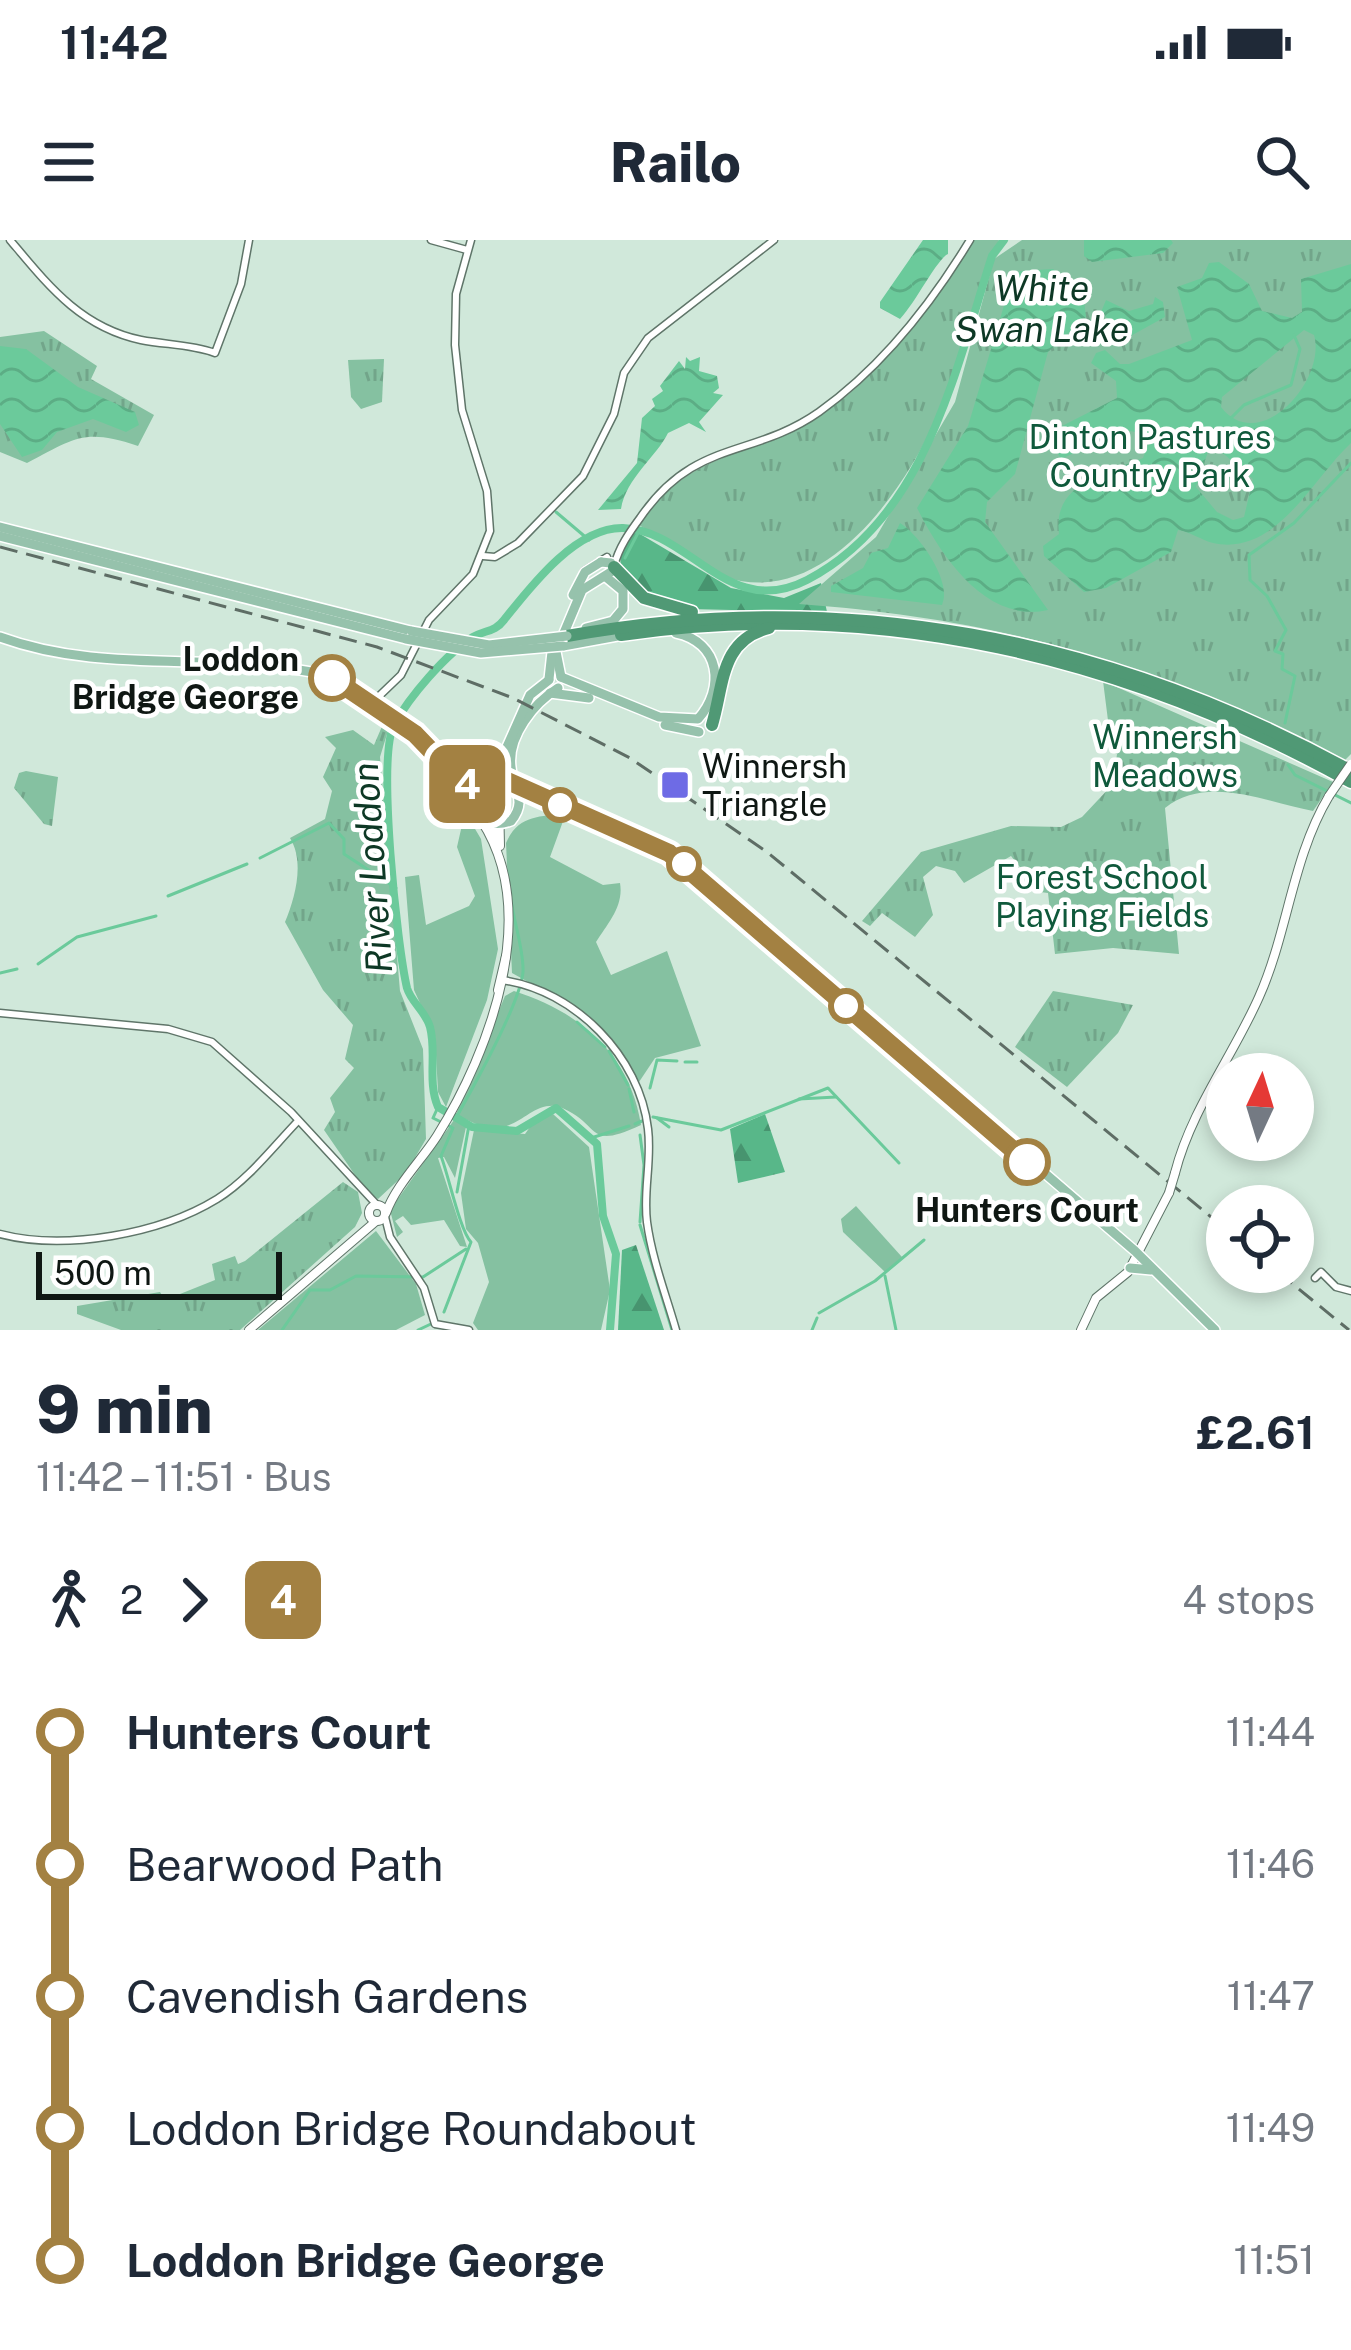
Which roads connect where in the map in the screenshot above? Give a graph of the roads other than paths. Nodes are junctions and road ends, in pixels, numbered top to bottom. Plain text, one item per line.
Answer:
1 (10, 240) edge
2 (249, 240) edge
3 (431, 240) edge
4 (470, 240) edge
5 (774, 240) edge
6 (970, 240) edge
7 (467, 250) junction
8 (0, 532) edge
9 (483, 556) junction
10 (610, 563) junction
11 (745, 615) junction
12 (842, 625) junction
13 (621, 635) junction
14 (0, 637) edge
15 (565, 641) junction
16 (555, 682) junction
17 (374, 702) junction
18 (702, 724) junction
19 (507, 757) junction
20 (441, 762) junction
21 (1351, 767) edge
22 (500, 778) junction
23 (480, 782) junction
24 (1351, 782) edge
25 (517, 786) junction
26 (554, 804) junction
27 (515, 817) junction
28 (487, 821) junction
29 (498, 848) junction
30 (513, 982) junction
31 (0, 1013) edge
32 (298, 1121) junction
33 (378, 1214) junction
34 (0, 1234) edge
35 (1135, 1254) junction
36 (1315, 1278) dead end
37 (1351, 1292) edge
38 (1192, 1306) junction
39 (468, 1329) edge
40 (249, 1330) edge
41 (676, 1330) edge
42 (1081, 1330) edge
43 (1215, 1330) edge

1 - 2 street
3 - 7 street
4 - 7 street
5 - 9 street
6 - 10 street
7 - 9 street
8 - 15 main road, bridge
9 - 17 street
10 - 11 highway
10 - 15 main road
10 - 16 main road
10 - 16 main road
11 - 15 highway
11 - 21 highway
12 - 13 highway
12 - 18 highway
12 - 24 highway
13 - 15 main road
13 - 18 main road
14 - 17 main road
16 - 18 main road
16 - 18 main road
16 - 19 main road
16 - 19 main road
17 - 20 main road
19 - 22 main road
19 - 23 main road
19 - 25 main road
20 - 23 main road
20 - 28 main road
21 - 35 main road, bridge
22 - 23 main road
22 - 25 main road
22 - 28 main road
23 - 28 main road
25 - 26 main road
25 - 27 main road
26 - 27 main road
26 - 35 main road
27 - 28 main road
27 - 29 main road
28 - 29 main road
28 - 29 main road
29 - 30 main road
30 - 33 main road
30 - 41 street
31 - 32 street
32 - 33 street
32 - 34 street
33 - 39 street
33 - 40 main road
35 - 38 main road
35 - 38 main road
35 - 42 main road
36 - 37 street
38 - 43 main road

